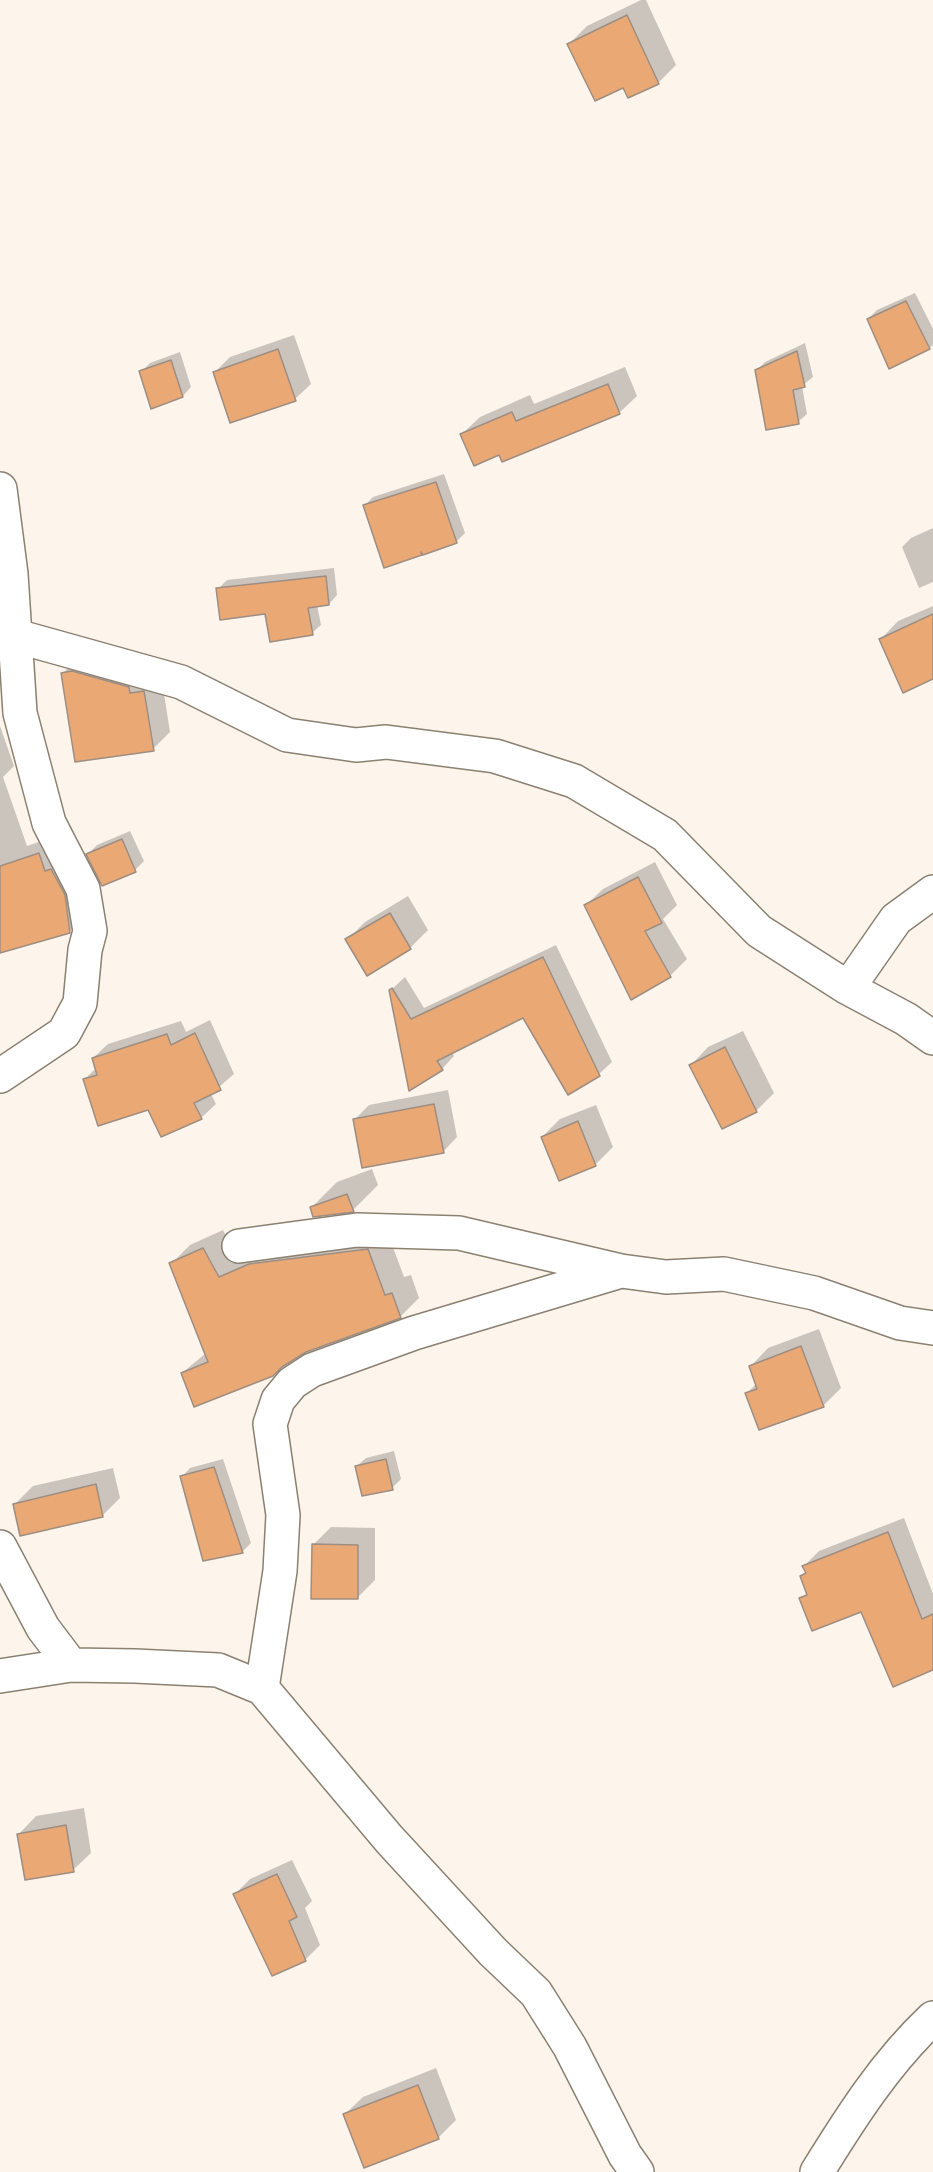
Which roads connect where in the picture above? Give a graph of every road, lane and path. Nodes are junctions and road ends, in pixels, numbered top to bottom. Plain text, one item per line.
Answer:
1 (0, 489) edge
2 (8, 635) edge
3 (933, 892) edge
4 (848, 988) junction
5 (933, 1038) edge
6 (0, 1076) edge
7 (239, 1246) dead end
8 (621, 1271) junction
9 (933, 1328) edge
10 (0, 1547) edge
11 (71, 1665) junction
12 (0, 1676) edge
13 (262, 1688) junction
14 (933, 2018) edge
15 (637, 2172) edge
16 (817, 2172) edge

1 - 2 street
2 - 4 street
2 - 6 street
3 - 4 street
4 - 5 street
7 - 8 street
8 - 9 street
8 - 13 street
10 - 11 street
11 - 12 street
11 - 13 street
13 - 15 street
14 - 16 street

